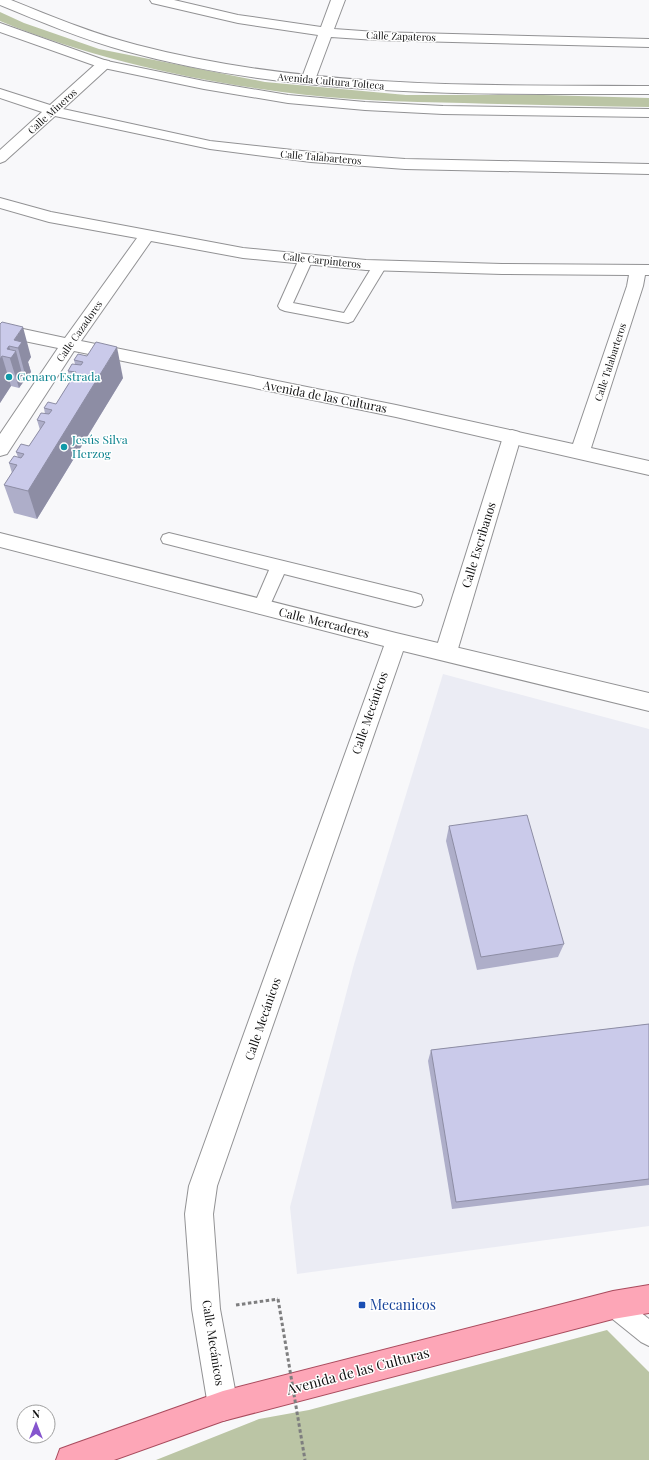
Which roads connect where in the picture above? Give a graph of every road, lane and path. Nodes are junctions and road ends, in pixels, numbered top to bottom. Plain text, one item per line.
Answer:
1 (0, 0) edge
2 (157, 0) edge
3 (338, 0) edge
4 (0, 27) edge
5 (326, 32) junction
6 (649, 43) edge
7 (104, 64) junction
8 (308, 80) junction
9 (649, 90) edge
10 (0, 93) edge
11 (53, 111) junction
12 (649, 113) edge
13 (0, 158) edge
14 (649, 169) edge
15 (0, 203) edge
16 (147, 236) junction
17 (306, 259) junction
18 (380, 265) junction
19 (644, 270) edge
20 (0, 330) edge
21 (68, 345) junction
22 (512, 438) junction
23 (0, 449) edge
24 (580, 452) junction
25 (649, 468) edge
26 (169, 539) dead end
27 (0, 540) edge
28 (279, 566) junction
29 (416, 600) dead end
30 (261, 607) junction
31 (396, 642) junction
32 (446, 652) junction
33 (649, 702) edge
34 (649, 1299) edge
35 (613, 1305) junction
36 (206, 1309) junction
37 (649, 1334) edge
38 (223, 1406) junction
39 (71, 1460) edge
40 (305, 1460) edge

1 - 8 street, Avenida Cultura Tolteca
2 - 5 street, Calle Zapateros
3 - 5 street
4 - 7 street, Avenida Cultura Tolteca
5 - 6 street, Calle Zapateros
5 - 8 street
7 - 11 street, Calle Mineros
7 - 12 street, Avenida Cultura Tolteca
8 - 9 street, Avenida Cultura Tolteca
10 - 11 street, Calle Talabarteros
11 - 13 street, Calle Mineros
11 - 14 street, Calle Talabarteros
15 - 16 street, Calle Carpinteros
16 - 17 street, Calle Carpinteros
16 - 21 street, Calle Cazadores
17 - 18 street, Calle Carpinteros
17 - 18 lane
18 - 19 street, Calle Carpinteros
19 - 24 street, Calle Talabarteros
20 - 21 street, Avenida de las Culturas
21 - 22 street, Avenida de las Culturas
21 - 23 street, Calle Cazadores
22 - 24 street, Avenida de las Culturas
22 - 32 street, Calle Escribanos
24 - 25 street, Avenida de las Culturas
26 - 28 lane
27 - 30 street, Calle Mercaderes
28 - 29 lane
28 - 30 lane
30 - 31 street, Calle Mercaderes
31 - 32 street, Calle Mercaderes
31 - 36 street, Calle Mecánicos
32 - 33 street, Calle Mercaderes
34 - 35 main road, Avenida de las Culturas
35 - 37 lane
35 - 38 main road, Avenida de las Culturas
36 - 38 street, Calle Mecánicos
36 - 40 path, bridge
38 - 39 main road, Avenida de las Culturas

